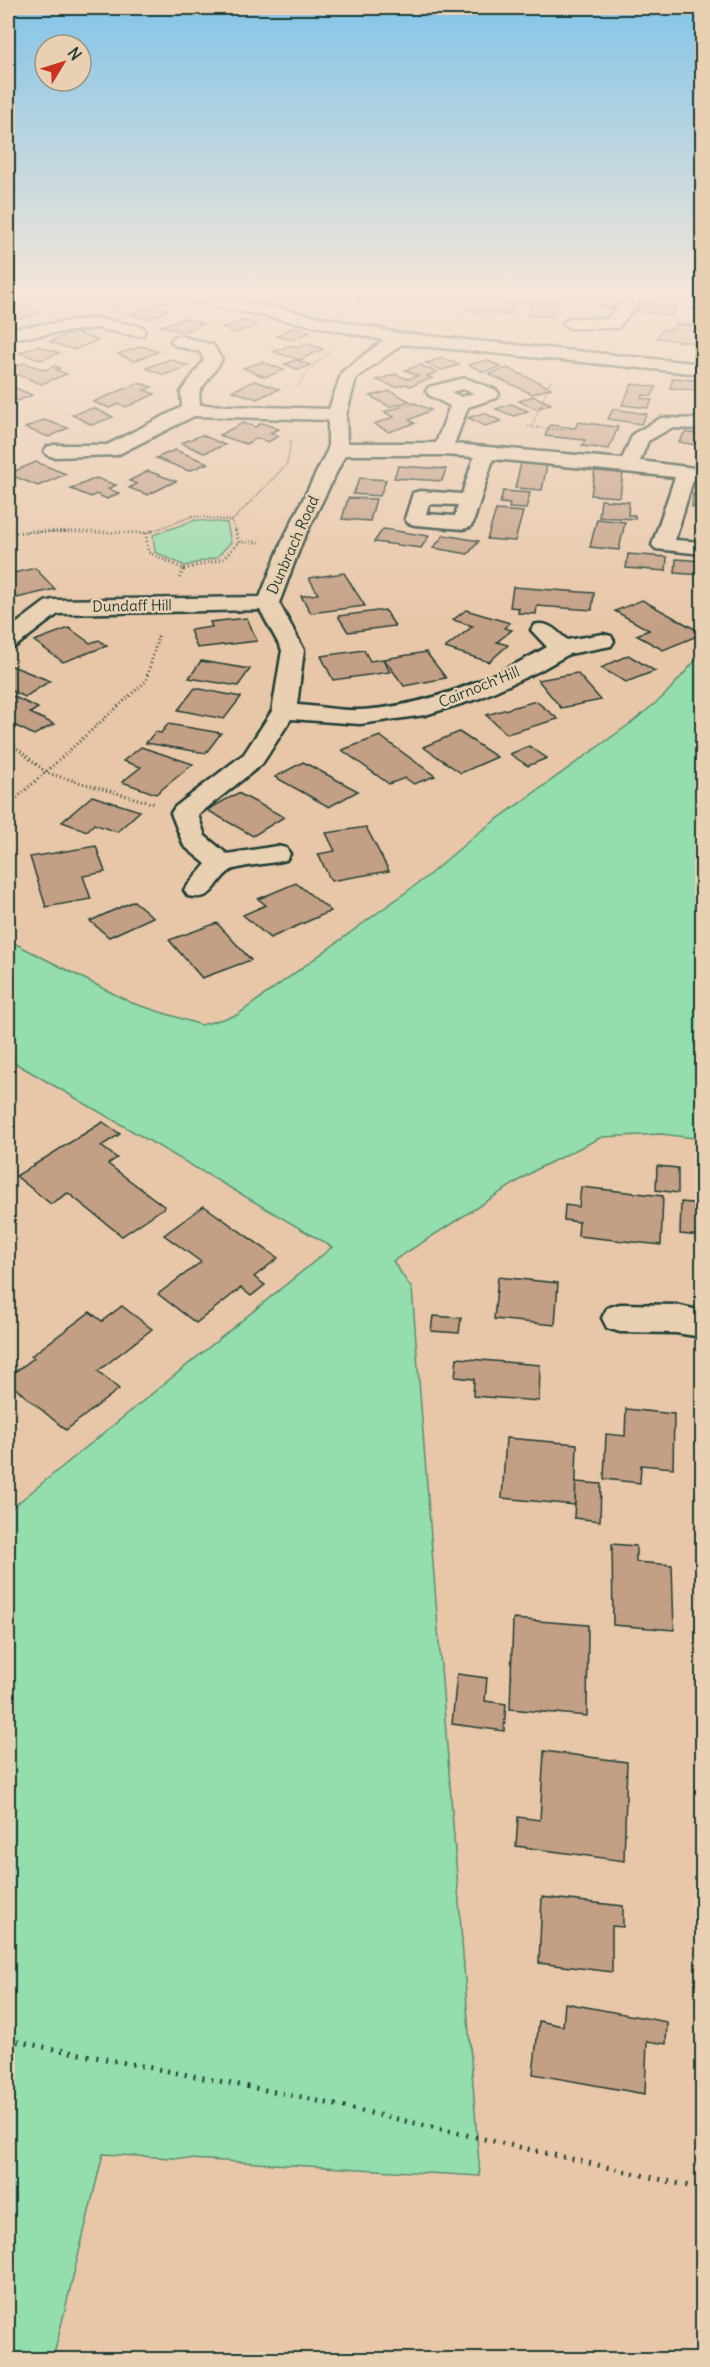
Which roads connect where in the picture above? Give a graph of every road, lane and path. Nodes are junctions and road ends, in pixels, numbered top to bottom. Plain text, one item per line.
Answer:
1 (191, 401) edge
2 (341, 401) edge
3 (542, 401) edge
4 (460, 404) dead end
5 (702, 406) edge
6 (191, 410) junction
7 (337, 415) junction
8 (668, 422) junction
9 (702, 424) edge
10 (532, 426) dead end
11 (338, 449) junction
12 (443, 449) junction
13 (54, 451) dead end
14 (485, 453) junction
15 (629, 465) junction
16 (694, 473) edge
17 (469, 500) dead end
18 (669, 525) junction
19 (702, 528) edge
20 (146, 533) junction
21 (8, 534) edge
22 (239, 542) junction
23 (292, 542) junction
24 (702, 548) edge
25 (184, 569) junction
26 (268, 603) junction
27 (166, 605) junction
28 (542, 630) dead end
29 (8, 641) edge
30 (603, 641) dead end
31 (562, 648) junction
32 (284, 711) junction
33 (8, 741) edge
34 (47, 773) junction
35 (8, 806) edge
36 (184, 813) junction
37 (277, 854) dead end
38 (222, 863) junction
39 (198, 890) dead end
40 (620, 1318) dead end
41 (702, 1324) edge
42 (8, 2040) edge
43 (702, 2189) edge

1 - 6 street
2 - 7 street, Dunbrach Road
3 - 10 path
4 - 12 street
5 - 8 street
6 - 7 street
6 - 13 street
7 - 11 street, Dunbrach Road
8 - 9 street
8 - 15 street
11 - 12 street
11 - 23 street, Dunbrach Road
12 - 14 street
14 - 15 street
14 - 17 street
15 - 16 street
16 - 18 street
18 - 19 street
18 - 24 street
20 - 21 path
20 - 22 path
20 - 25 path
22 - 23 path
22 - 25 path
23 - 26 street, Dunbrach Road
25 - 27 path
26 - 27 street, Dundaff Hill
26 - 32 street, Dunbrach Road
27 - 29 street, Dundaff Hill
27 - 34 path
28 - 31 street
30 - 31 street, Cairnoch Hill
31 - 32 street, Cairnoch Hill
32 - 36 street, Dunbrach Road
33 - 34 path
34 - 35 path
34 - 36 path
36 - 38 street
37 - 38 street
38 - 39 street
40 - 41 street
42 - 43 path

